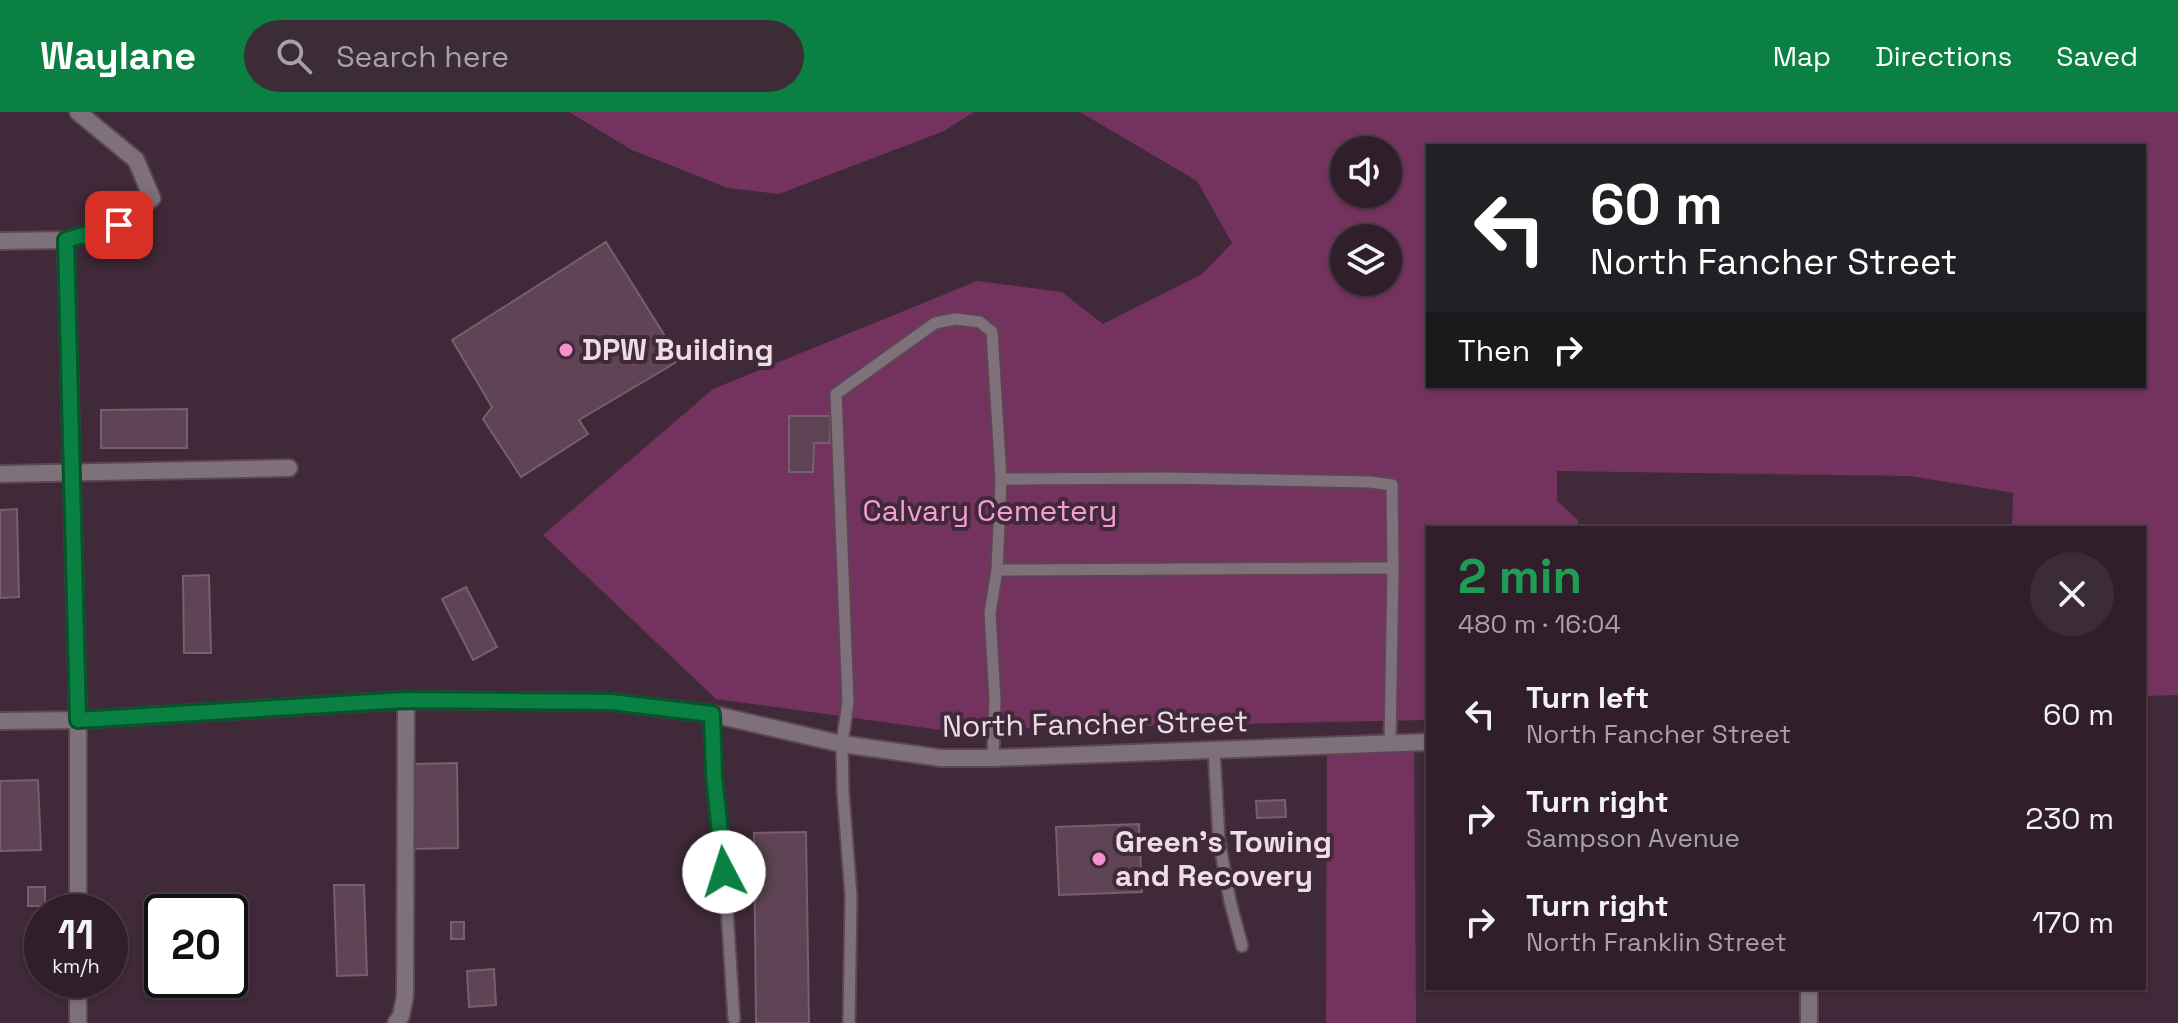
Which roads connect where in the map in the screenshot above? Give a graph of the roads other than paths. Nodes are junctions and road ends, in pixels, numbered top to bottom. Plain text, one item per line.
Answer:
1 (78, 112) edge
2 (66, 240) junction
3 (0, 241) edge
4 (289, 468) dead end
5 (71, 472) junction
6 (0, 474) edge
7 (1001, 479) junction
8 (1393, 568) junction
9 (997, 570) junction
10 (406, 700) junction
11 (712, 714) junction
12 (78, 720) junction
13 (0, 721) edge
14 (1426, 742) edge
15 (842, 744) junction
16 (1390, 744) junction
17 (1214, 750) junction
18 (993, 758) junction
19 (78, 894) edge
20 (1242, 946) dead end
21 (1809, 990) edge
22 (78, 998) edge
23 (734, 1019) dead end
24 (78, 1023) edge
25 (396, 1023) edge
26 (849, 1023) edge
27 (1809, 1023) edge

1 - 2 street
2 - 3 street
2 - 5 street
4 - 5 street
5 - 6 street
5 - 12 street
7 - 8 lane
7 - 9 lane
7 - 15 lane
8 - 9 lane
8 - 16 lane
9 - 18 lane
10 - 11 street, North Fancher Street
10 - 12 street, North Fancher Street
10 - 25 street
11 - 15 street, North Fancher Street
11 - 23 lane
12 - 13 street, North Fancher Street
12 - 19 street
14 - 16 street, North Fancher Street
15 - 18 street, North Fancher Street
15 - 26 lane
16 - 17 street, North Fancher Street
17 - 18 street, North Fancher Street
17 - 20 lane
21 - 27 street
22 - 24 street

